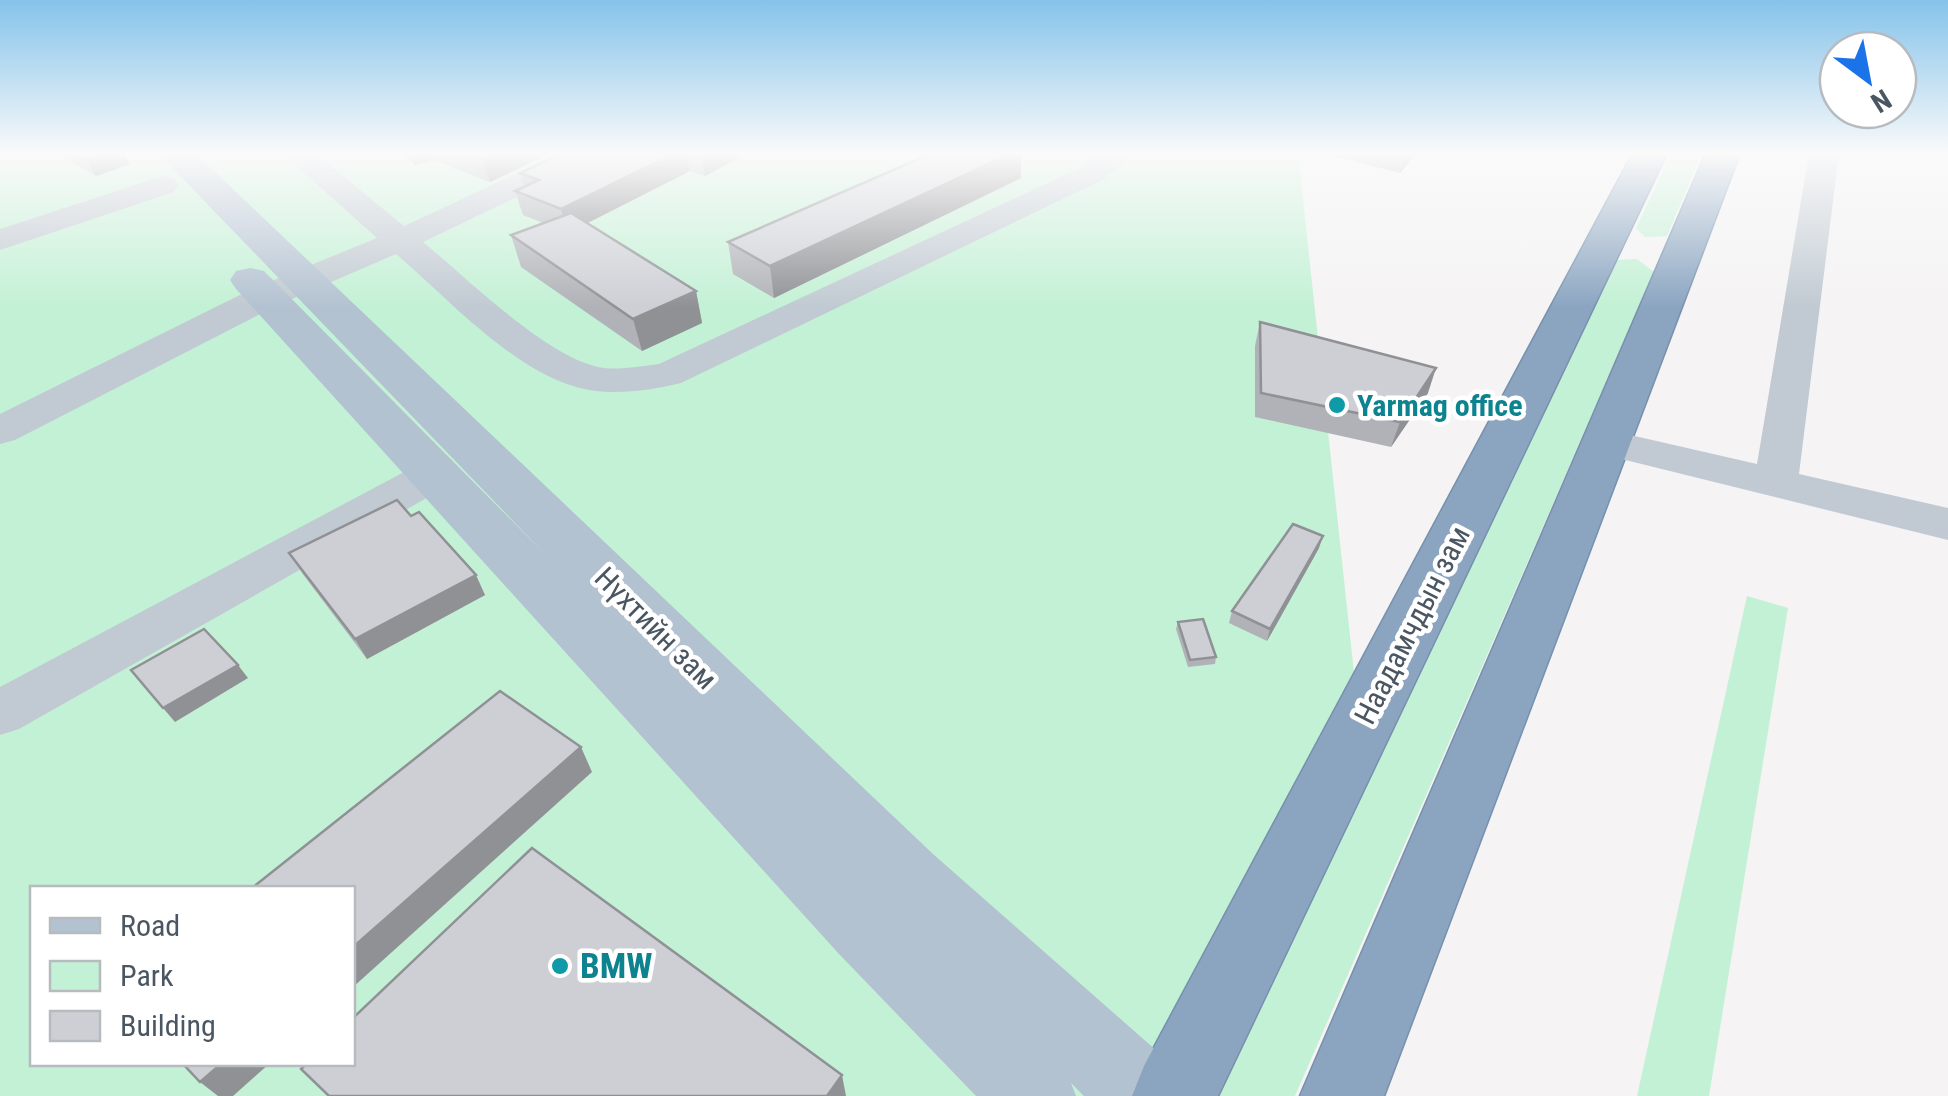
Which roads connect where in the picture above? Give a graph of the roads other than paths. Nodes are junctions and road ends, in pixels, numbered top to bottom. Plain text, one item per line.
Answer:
1 (74, 204) edge
2 (197, 204) edge
3 (357, 204) edge
4 (478, 204) edge
5 (1028, 204) edge
6 (1624, 204) edge
7 (1703, 204) edge
8 (1817, 204) edge
9 (0, 240) edge
10 (401, 240) junction
11 (1606, 240) junction
12 (1681, 258) junction
13 (284, 289) junction
14 (0, 431) edge
15 (1604, 442) junction
16 (437, 473) junction
17 (1776, 483) junction
18 (1948, 524) edge
19 (0, 713) edge
20 (1034, 1096) edge
21 (1144, 1096) edge
22 (1174, 1096) edge
23 (1342, 1096) edge

1 - 9 street
2 - 13 main road, Нүхтийн зам
3 - 10 street
4 - 10 street
5 - 10 street
6 - 11 highway, Наадамчдын зам
7 - 12 highway
8 - 17 street
10 - 13 street
11 - 12 highway
11 - 22 highway, Наадамчдын зам
12 - 15 highway
13 - 14 street
13 - 16 main road, Нүхтийн зам
13 - 21 main road, Нүхтийн зам
15 - 17 street
15 - 23 highway
16 - 19 street
16 - 20 main road, Нүхтийн зам
17 - 18 street

